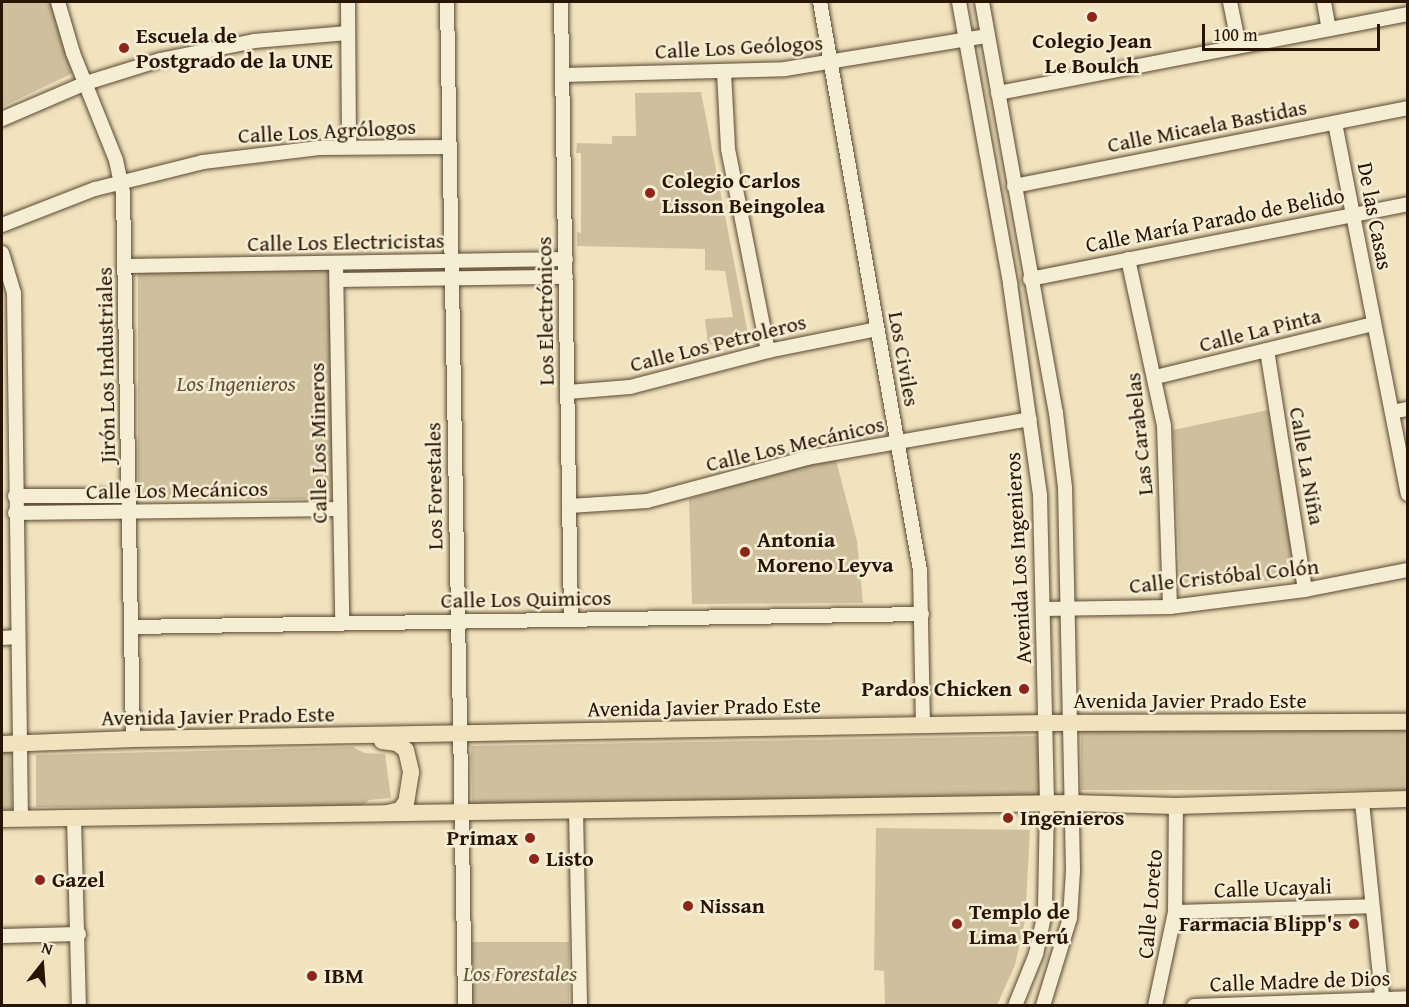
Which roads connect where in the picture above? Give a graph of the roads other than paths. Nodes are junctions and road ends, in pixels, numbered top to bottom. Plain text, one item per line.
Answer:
1 (58, 2) edge
2 (348, 2) edge
3 (447, 2) edge
4 (561, 2) edge
5 (820, 2) edge
6 (959, 2) edge
7 (982, 2) edge
8 (1230, 2) edge
9 (1324, 2) edge
10 (1407, 14) edge
11 (1329, 29) junction
12 (348, 33) junction
13 (987, 36) junction
14 (966, 39) junction
15 (1239, 46) junction
16 (831, 63) junction
17 (724, 72) junction
18 (563, 75) junction
19 (86, 83) junction
20 (998, 93) junction
21 (1407, 108) edge
22 (2, 119) edge
23 (1335, 123) junction
24 (349, 147) junction
25 (449, 147) junction
26 (121, 181) junction
27 (1014, 186) junction
28 (1407, 204) edge
29 (1353, 214) junction
30 (2, 225) edge
31 (2, 253) edge
32 (566, 259) junction
33 (1128, 259) junction
34 (451, 261) junction
35 (336, 263) junction
36 (126, 266) junction
37 (566, 277) junction
38 (451, 279) junction
39 (1030, 279) junction
40 (337, 280) junction
41 (1374, 324) junction
42 (878, 328) junction
43 (7, 346) edge
44 (1266, 350) junction
45 (768, 351) junction
46 (1156, 377) junction
47 (568, 392) junction
48 (1407, 409) edge
49 (1392, 412) junction
50 (1030, 418) junction
51 (897, 441) junction
52 (1407, 494) edge
53 (15, 496) junction
54 (129, 496) junction
55 (569, 506) junction
56 (340, 509) junction
57 (15, 513) junction
58 (130, 513) junction
59 (1407, 570) edge
60 (1305, 590) junction
61 (1170, 607) junction
62 (1044, 609) junction
63 (1069, 609) junction
64 (922, 614) junction
65 (571, 619) junction
66 (457, 622) junction
67 (342, 623) junction
68 (132, 627) junction
69 (17, 637) junction
70 (2, 638) edge
71 (1407, 722) edge
72 (1046, 723) junction
73 (1072, 724) junction
74 (923, 726) junction
75 (459, 735) junction
76 (358, 737) junction
77 (133, 739) junction
78 (2, 744) edge
79 (19, 745) junction
80 (1407, 799) edge
81 (1362, 802) junction
82 (1047, 803) junction
83 (1073, 803) junction
84 (1176, 806) junction
85 (576, 812) junction
86 (460, 814) junction
87 (375, 816) junction
88 (74, 818) junction
89 (2, 819) edge
90 (21, 819) junction
91 (1372, 906) junction
92 (1175, 912) junction
93 (79, 934) junction
94 (2, 936) edge
95 (1407, 998) edge
96 (1383, 1003) edge
97 (79, 1005) edge
98 (465, 1005) edge
99 (580, 1005) edge
100 (1016, 1005) edge
101 (1043, 1005) edge
102 (1155, 1005) edge
103 (1194, 1005) edge

1 - 19 street, Jirón Los Industriales
2 - 12 street
3 - 25 street, Los Forestales
4 - 18 street, Los Electrónicos
5 - 16 street, Los Civiles
6 - 14 street, Avenida Los Ingenieros
7 - 13 street, Avenida Los Ingenieros
8 - 15 street
9 - 11 street
10 - 11 street
11 - 15 street
12 - 19 street
12 - 24 street
13 - 14 street, Calle Los Geólogos
13 - 20 street, Avenida Los Ingenieros
14 - 16 street, Calle Los Geólogos
14 - 50 street, Avenida Los Ingenieros
15 - 20 street
16 - 17 street, Calle Los Geólogos
16 - 42 street, Los Civiles
17 - 18 street, Calle Los Geólogos
17 - 45 street
18 - 32 street, Los Electrónicos
19 - 22 street
19 - 26 street, Jirón Los Industriales
20 - 27 street, Avenida Los Ingenieros
21 - 23 street, Calle Micaela Bastidas
23 - 27 street, Calle Micaela Bastidas
23 - 29 street, De las Casas
24 - 25 street, Calle Los Agrólogos
24 - 26 street, Calle Los Agrólogos
25 - 34 street, Los Forestales
26 - 30 street, Calle Los Agrólogos
26 - 36 street, Jirón Los Industriales
27 - 39 street, Avenida Los Ingenieros
28 - 29 street, Calle María Parado de Belido
29 - 33 street, Calle María Parado de Belido
29 - 41 street, De las Casas
31 - 43 street
32 - 34 street, Calle Los Electricistas
32 - 37 street, Los Electrónicos
33 - 39 street, Calle María Parado de Belido
33 - 46 street, Las Carabelas
34 - 35 street, Calle Los Electricistas
34 - 38 street, Los Forestales
35 - 36 street, Calle Los Electricistas
35 - 40 street, Calle Los Mineros
36 - 54 street, Jirón Los Industriales
37 - 38 street, Calle Los Electricistas
37 - 47 street, Los Electrónicos
38 - 40 street, Calle Los Electricistas
38 - 66 street, Los Forestales
39 - 63 street, Avenida Los Ingenieros
40 - 56 street, Calle Los Mineros
41 - 44 street, Calle La Pinta
41 - 49 street, De las Casas
42 - 45 street, Calle Los Petroleros
42 - 51 street, Los Civiles
43 - 53 street
44 - 46 street, Calle La Pinta
44 - 60 street, Calle La Niña
45 - 47 street, Calle Los Petroleros
46 - 61 street, Las Carabelas
47 - 55 street, Los Electrónicos
48 - 49 street
49 - 52 street, De las Casas
50 - 51 street, Calle Los Mecánicos
50 - 62 street, Avenida Los Ingenieros
51 - 55 street, Calle Los Mecánicos
51 - 64 street, Los Civiles
53 - 54 street, Calle Los Mecánicos
53 - 57 street
54 - 58 street, Jirón Los Industriales
55 - 65 street, Los Electrónicos
56 - 58 street, Calle Los Mecánicos
56 - 67 street, Calle Los Mineros
57 - 58 street, Calle Los Mecánicos
57 - 69 street
58 - 68 street, Jirón Los Industriales
59 - 60 street, Calle Cristóbal Colón
60 - 61 street, Calle Cristóbal Colón
61 - 63 street, Calle Cristóbal Colón
62 - 63 street, Calle Cristóbal Colón
62 - 72 street, Avenida Los Ingenieros
63 - 73 street, Avenida Los Ingenieros
64 - 65 street, Calle Los Quimicos
64 - 74 street, Los Civiles
65 - 66 street, Calle Los Quimicos
66 - 67 street, Calle Los Quimicos
66 - 75 street, Los Forestales
67 - 68 street, Calle Los Quimicos
68 - 77 street, Jirón Los Industriales
69 - 70 street
69 - 79 street
71 - 73 main road, Avenida Javier Prado Este
72 - 73 main road, Avenida Javier Prado Este
72 - 74 main road, Avenida Javier Prado Este
72 - 82 street, Avenida Los Ingenieros
73 - 83 street, Avenida Los Ingenieros
74 - 75 main road, Avenida Javier Prado Este
75 - 76 main road, Avenida Javier Prado Este
75 - 86 street, Los Forestales
76 - 77 main road, Avenida Javier Prado Este
76 - 87 main road
77 - 79 main road, Avenida Javier Prado Este
78 - 79 main road, Avenida Javier Prado Este
79 - 90 street
80 - 81 main road
81 - 84 main road
81 - 91 street
82 - 83 main road
82 - 85 main road
82 - 100 street, Avenida Los Ingenieros
83 - 84 main road
83 - 101 street, Avenida Los Ingenieros
84 - 92 street, Calle Loreto
85 - 86 main road
85 - 99 street
86 - 87 main road
86 - 98 street, Los Forestales
87 - 88 main road
88 - 90 main road
88 - 93 street
89 - 90 main road
91 - 92 street, Calle Ucayali
91 - 96 street
92 - 102 street, Calle Loreto
93 - 94 street
93 - 97 street
95 - 96 street, Calle Madre de Dios
96 - 103 street, Calle Madre de Dios

